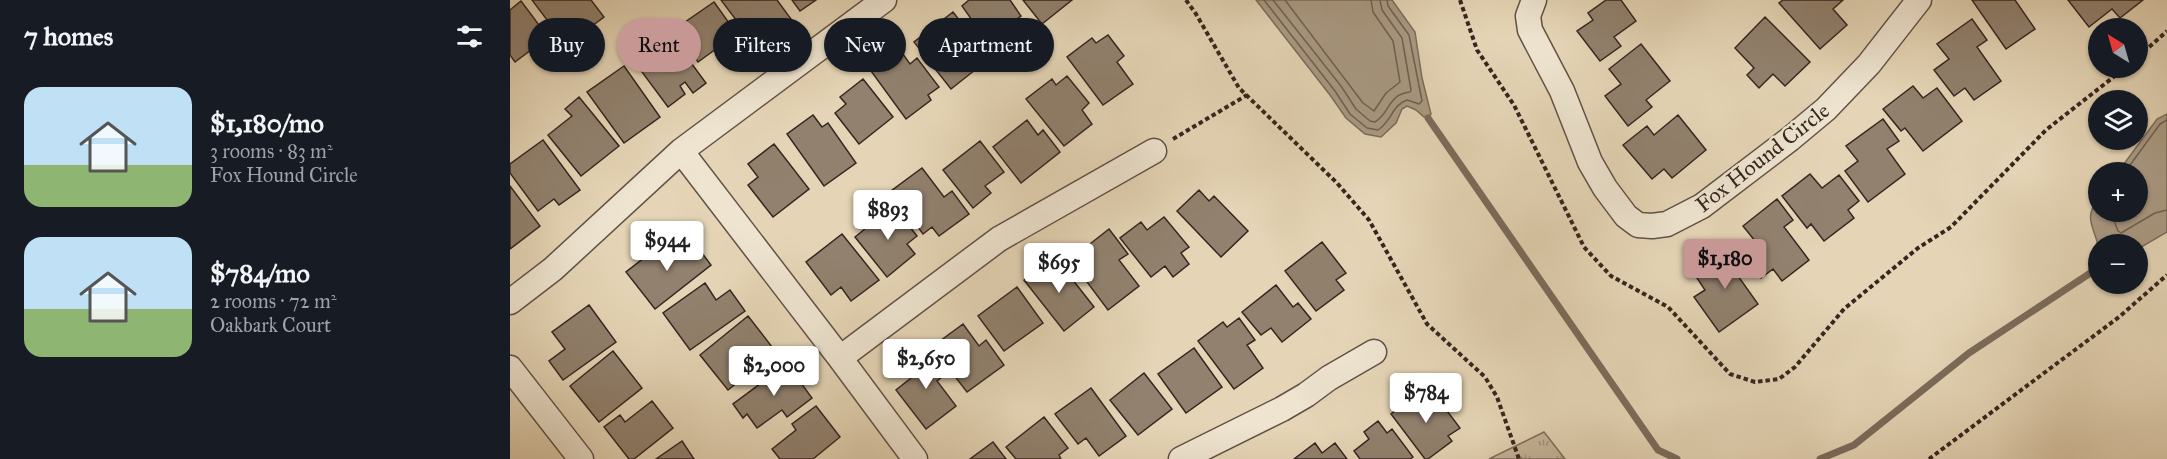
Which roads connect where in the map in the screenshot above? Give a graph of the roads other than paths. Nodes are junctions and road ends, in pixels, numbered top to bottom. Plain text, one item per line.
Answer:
1 (884, 0) edge
2 (1534, 0) edge
3 (1919, 0) edge
4 (681, 151) junction
5 (1154, 151) road end
6 (510, 302) edge
7 (1374, 352) dead end
8 (840, 358) junction
9 (510, 368) edge
10 (581, 459) edge
11 (915, 459) edge
12 (1181, 459) edge

1 - 4 street
2 - 3 street, Fox Hound Circle
4 - 6 street
4 - 8 street
5 - 8 street
7 - 12 street
8 - 11 street
9 - 10 street

